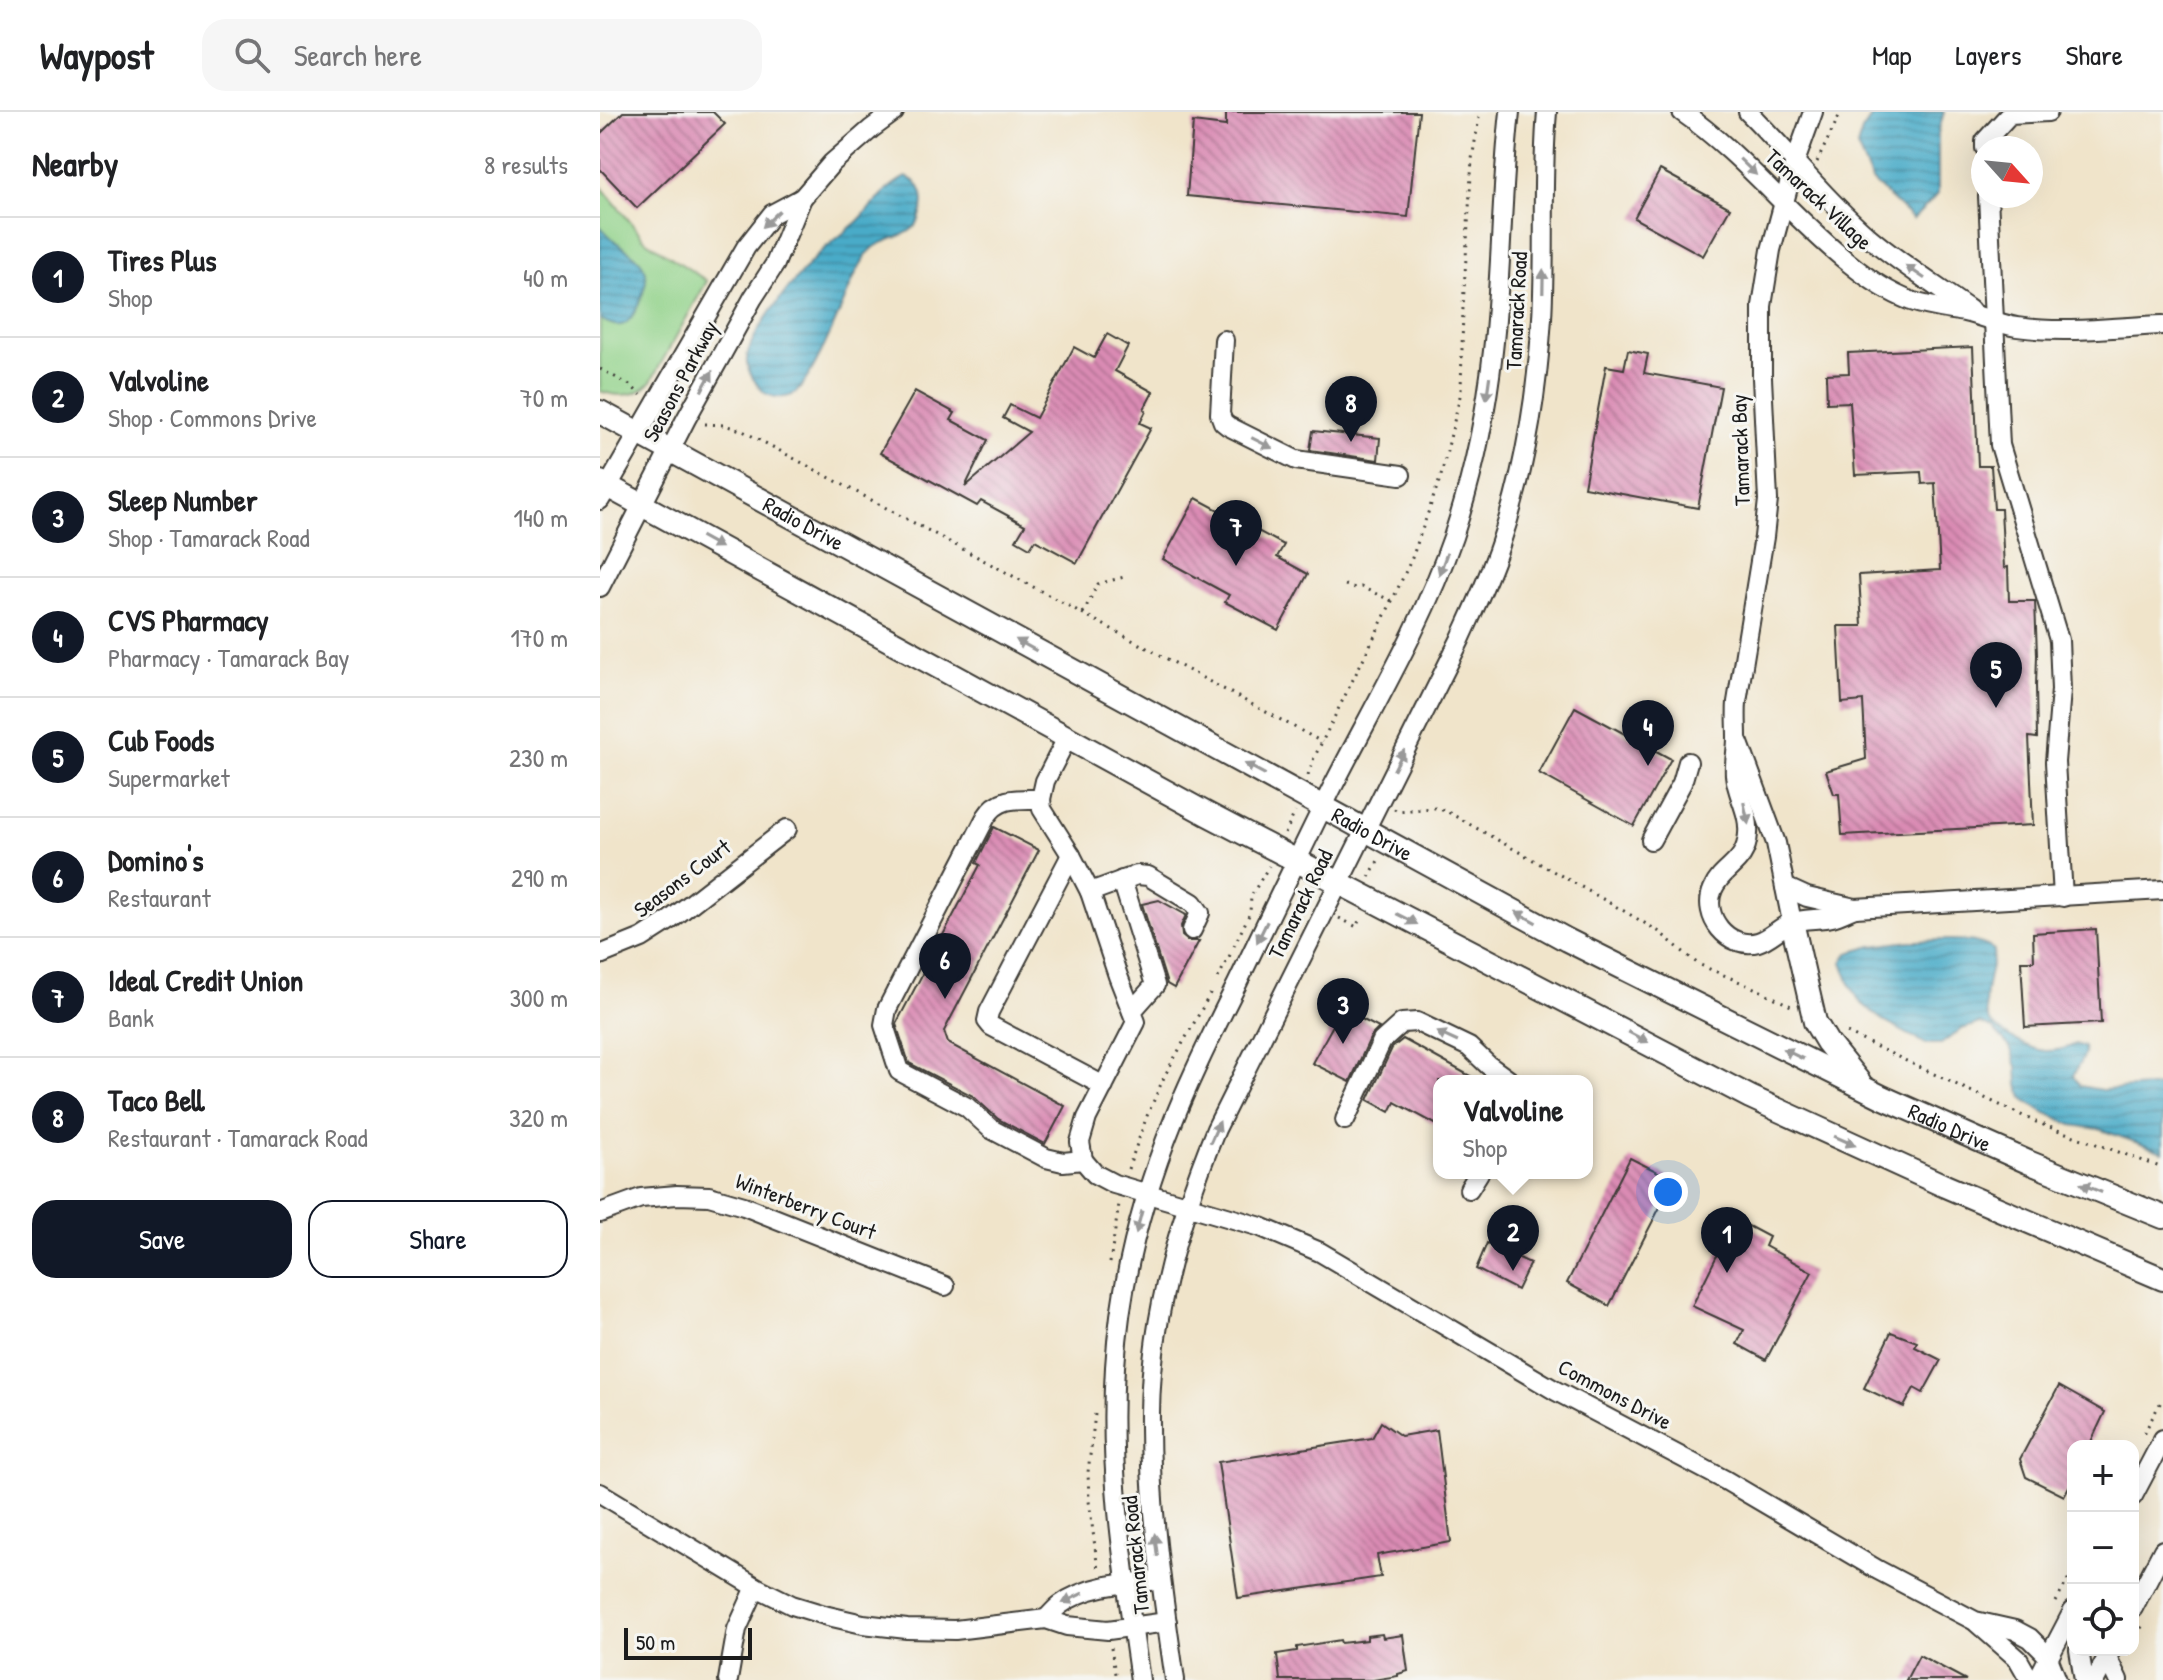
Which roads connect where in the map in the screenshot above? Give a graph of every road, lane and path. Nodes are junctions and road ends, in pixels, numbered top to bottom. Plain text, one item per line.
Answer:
1 (894, 112) edge
2 (1480, 112) edge
3 (1510, 112) edge
4 (1547, 112) edge
5 (1682, 112) edge
6 (1748, 112) edge
7 (1813, 112) edge
8 (1841, 112) edge
9 (2048, 112) edge
10 (2020, 113) edge
11 (1990, 136) edge
12 (1818, 160) dead end
13 (1795, 162) junction
14 (802, 198) junction
15 (1784, 204) junction
16 (1988, 208) edge
17 (1987, 318) junction
18 (2163, 325) edge
19 (1224, 340) dead end
20 (600, 369) edge
21 (630, 385) dead end
22 (600, 412) edge
23 (705, 424) dead end
24 (640, 433) junction
25 (670, 450) junction
26 (1401, 475) dead end
27 (603, 490) edge
28 (643, 505) junction
29 (1124, 577) dead end
30 (1345, 585) dead end
31 (600, 587) edge
32 (1392, 601) junction
33 (1083, 613) junction
34 (1737, 737) junction
35 (1067, 738) junction
36 (1322, 742) junction
37 (1688, 762) dead end
38 (1301, 794) junction
39 (1041, 799) junction
40 (1378, 802) junction
41 (1323, 807) junction
42 (1398, 811) junction
43 (787, 829) dead end
44 (1364, 830) junction
45 (1651, 840) dead end
46 (1386, 841) junction
47 (1276, 851) junction
48 (1071, 855) junction
49 (1296, 862) junction
50 (1261, 878) dead end
51 (1122, 880) junction
52 (1337, 883) junction
53 (1785, 887) junction
54 (2163, 890) edge
55 (1090, 892) junction
56 (1364, 897) junction
57 (2063, 897) junction
58 (1855, 908) junction
59 (1792, 922) junction
60 (1357, 927) dead end
61 (1192, 930) dead end
62 (600, 955) edge
63 (1132, 1011) junction
64 (1801, 1011) dead end
65 (1844, 1032) dead end
66 (1502, 1075) edge
67 (1104, 1086) junction
68 (1863, 1087) junction
69 (1345, 1120) dead end
70 (1083, 1160) junction
71 (2163, 1168) edge
72 (1475, 1179) edge
73 (1469, 1189) dead end
74 (1147, 1193) junction
75 (1188, 1205) junction
76 (600, 1213) edge
77 (2163, 1217) edge
78 (2163, 1279) edge
79 (945, 1286) dead end
80 (2163, 1398) edge
81 (2163, 1439) edge
82 (2139, 1443) dead end
83 (2139, 1485) edge
84 (600, 1493) edge
85 (2163, 1550) edge
86 (1161, 1580) junction
87 (1125, 1584) junction
88 (756, 1587) junction
89 (2139, 1596) edge
90 (1046, 1619) junction
91 (1975, 1621) junction
92 (1167, 1622) junction
93 (2067, 1622) edge
94 (1132, 1628) junction
95 (2080, 1656) edge
96 (2107, 1656) edge
97 (2110, 1656) edge
98 (2049, 1657) junction
99 (728, 1680) edge
100 (1140, 1680) edge
101 (1175, 1680) edge
102 (2030, 1680) edge
103 (2037, 1680) edge
104 (2057, 1680) edge
105 (2084, 1680) edge
106 (2095, 1680) edge
107 (2118, 1680) edge

1 - 14 street, Seasons Parkway
2 - 32 path
3 -> 41 street, Tamarack Road
40 -> 4 street, Tamarack Road
5 -> 15 street, Tamarack Village
6 - 13 street, Tamarack Village
7 - 13 street, Tamarack Bay
8 - 12 path
9 - 10 street
10 - 11 street
13 - 15 street, Tamarack Bay
17 -> 13 street, Tamarack Village
14 -> 24 street, Seasons Parkway
25 -> 14 street, Seasons Parkway
15 - 17 street, Tamarack Village
15 - 34 street, Tamarack Bay
16 - 17 street
17 - 18 street, Tamarack Village
17 - 57 street
19 -> 26 street
20 - 21 path
22 - 24 main road, Radio Drive
23 - 33 path
24 - 25 main road, Radio Drive
24 - 27 street, Seasons Parkway
25 - 28 street, Seasons Parkway
38 -> 25 main road, Radio Drive
27 - 28 main road
28 - 31 street, Seasons Parkway
28 -> 35 main road
29 - 33 path
30 - 32 path
32 - 36 path
33 - 36 path
34 - 53 street, Tamarack Bay
34 -> 59 street, Tamarack Bay
35 - 39 street
35 - 47 main road
36 - 38 path
37 - 45 street
38 - 41 main road, Radio Drive
38 - 47 path
39 - 48 street
39 - 70 street
40 - 42 path
40 - 44 street, Tamarack Road
41 - 44 main road, Radio Drive
41 - 49 street, Tamarack Road
42 - 46 path
42 - 64 path
43 - 62 street, Seasons Court
44 - 46 main road, Radio Drive
44 - 52 street, Tamarack Road
46 - 56 path
68 -> 46 main road, Radio Drive
47 - 49 main road
47 - 50 path
48 - 55 street
48 - 67 street
49 - 52 main road
49 -> 74 street, Tamarack Road
51 - 55 street
51 - 61 street
51 - 63 street
52 - 56 main road
75 -> 52 street, Tamarack Road
53 - 58 street
53 - 59 street, Tamarack Bay
54 - 57 street
55 - 63 street
56 - 60 path
56 -> 78 main road
57 - 58 street
58 - 59 street
59 - 68 main road
63 - 67 street
65 - 71 path
66 -> 69 street
67 - 70 street
77 -> 68 main road, Radio Drive
70 - 74 street, Commons Drive
72 - 73 street
74 - 75 street, Commons Drive
74 -> 87 street, Tamarack Road
86 -> 75 street, Tamarack Road
75 - 91 street, Commons Drive
76 - 79 street, Winterberry Court
80 - 82 path
81 - 83 street
84 - 88 street
85 - 89 street
86 - 87 street
86 - 92 street, Tamarack Road
87 -> 90 street
87 - 94 street, Tamarack Road
88 - 90 street
88 - 99 street
90 - 94 street
91 - 98 street, Commons Drive
91 - 102 street
92 - 94 street
92 - 101 street, Tamarack Road
93 - 98 street
94 - 100 street, Tamarack Road
95 - 105 street
96 - 106 street
97 - 107 street
98 - 103 street
98 - 104 street

